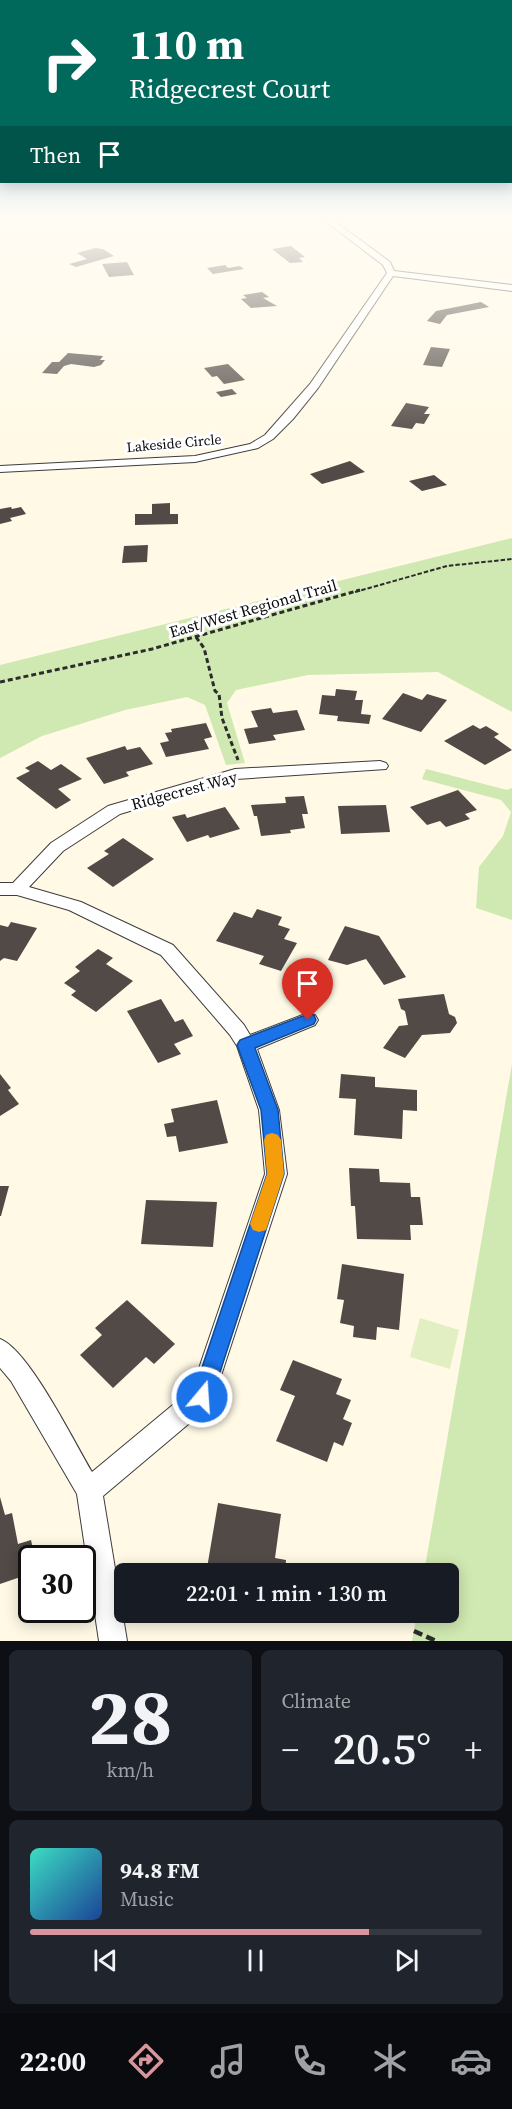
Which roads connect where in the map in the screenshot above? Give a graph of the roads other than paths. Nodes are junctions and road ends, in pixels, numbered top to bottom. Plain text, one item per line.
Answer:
1 (377, 294) edge
2 (0, 469) edge
3 (380, 766) dead end
4 (9, 889) edge
5 (308, 1020) dead end
6 (246, 1045) junction
7 (0, 1350) edge
8 (89, 1491) junction
9 (113, 1641) edge

1 - 2 street, Lakeside Circle
3 - 4 street, Ridgecrest Way
4 - 6 street
5 - 6 street
6 - 8 street
7 - 8 street
8 - 9 street

